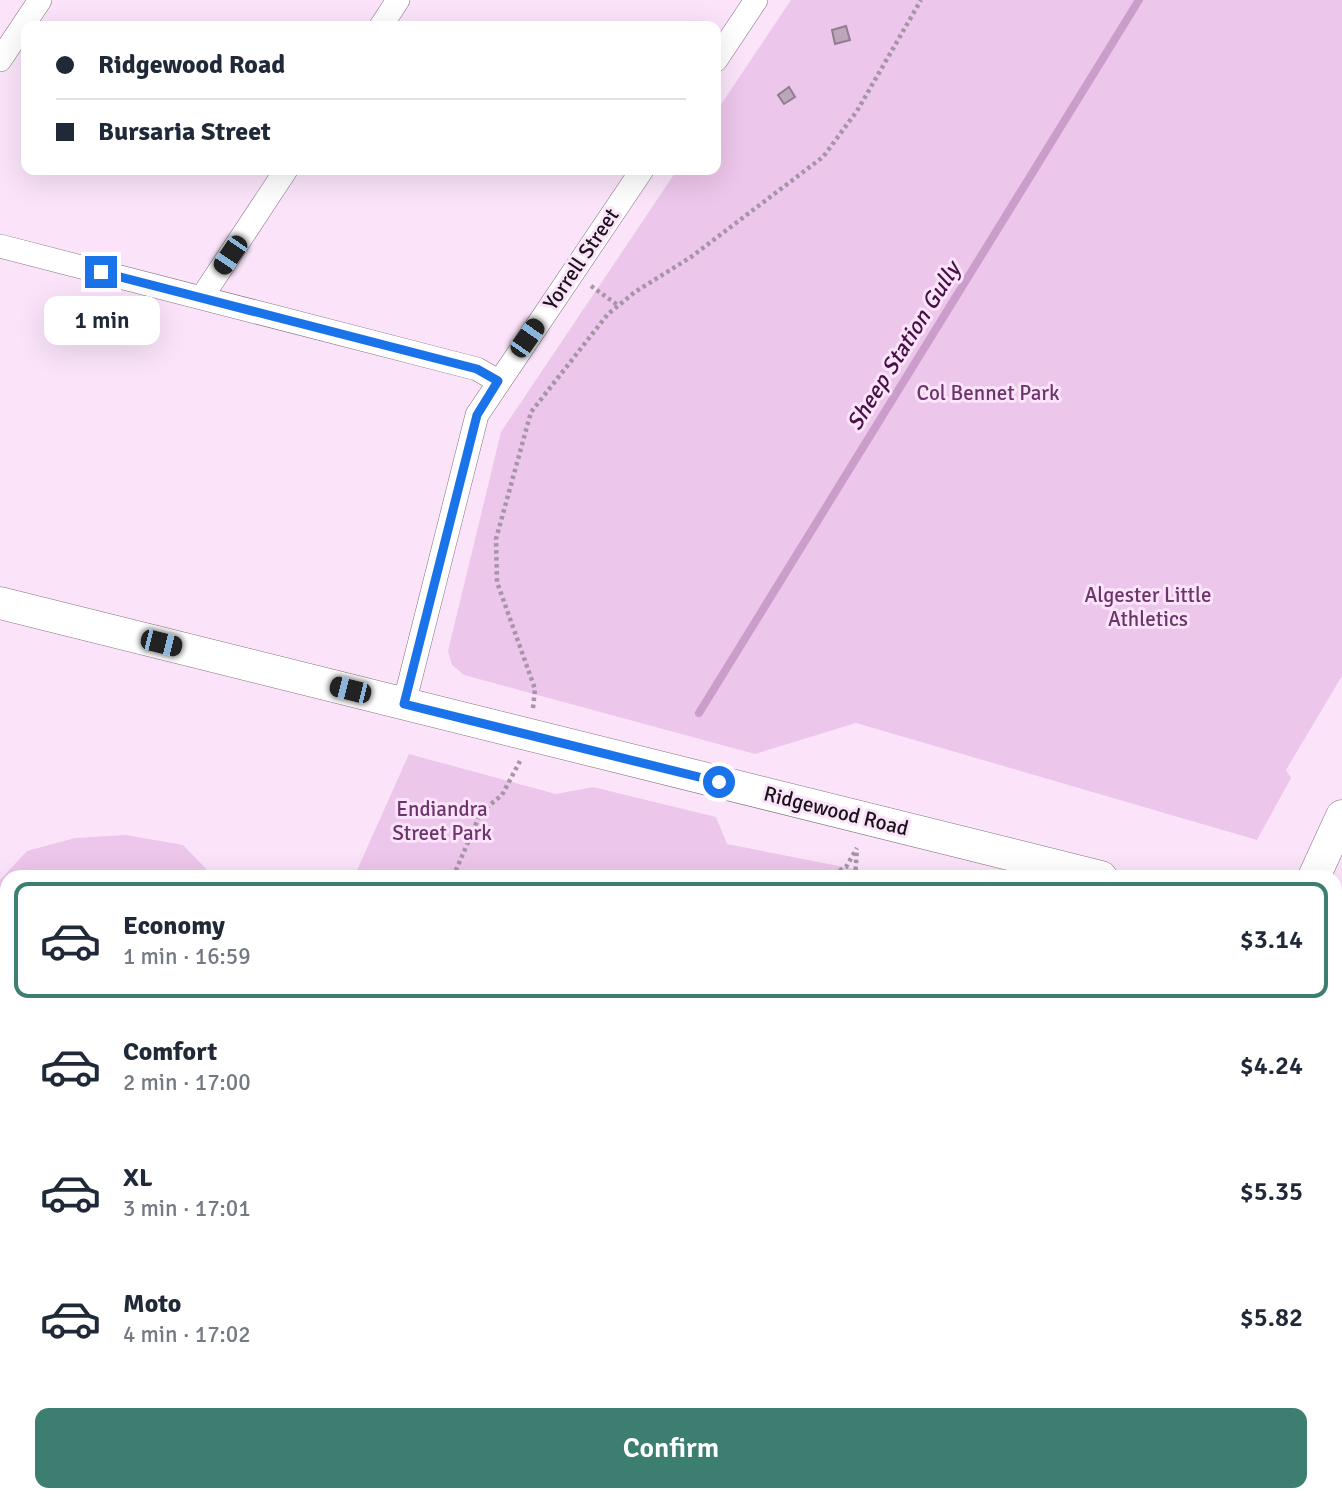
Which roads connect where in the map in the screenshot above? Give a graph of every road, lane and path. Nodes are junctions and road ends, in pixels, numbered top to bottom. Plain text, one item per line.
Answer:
1 (40, 0) edge
2 (398, 0) edge
3 (757, 0) edge
4 (921, 0) edge
5 (26, 21) edge
6 (384, 21) edge
7 (21, 28) edge
8 (721, 53) edge
9 (0, 60) edge
10 (283, 175) edge
11 (639, 175) edge
12 (0, 246) edge
13 (572, 272) junction
14 (202, 298) junction
15 (619, 306) junction
16 (498, 381) junction
17 (0, 603) edge
18 (404, 704) junction
19 (528, 734) junction
20 (1342, 816) edge
21 (456, 870) edge
22 (840, 870) edge
23 (855, 870) edge
24 (1073, 870) edge
25 (1317, 870) edge

1 - 5 street
2 - 6 street
3 - 8 street
4 - 15 path
7 - 9 street
10 - 14 street
11 - 13 street, Yorrell Street
12 - 14 street
13 - 15 path
13 - 16 street, Yorrell Street
14 - 16 street
15 - 19 path
16 - 18 street, Yorrell Street
17 - 18 main road, Ridgewood Road
18 - 19 main road, Ridgewood Road
19 - 21 path
19 - 24 main road, Ridgewood Road
20 - 25 main road
22 - 23 path

